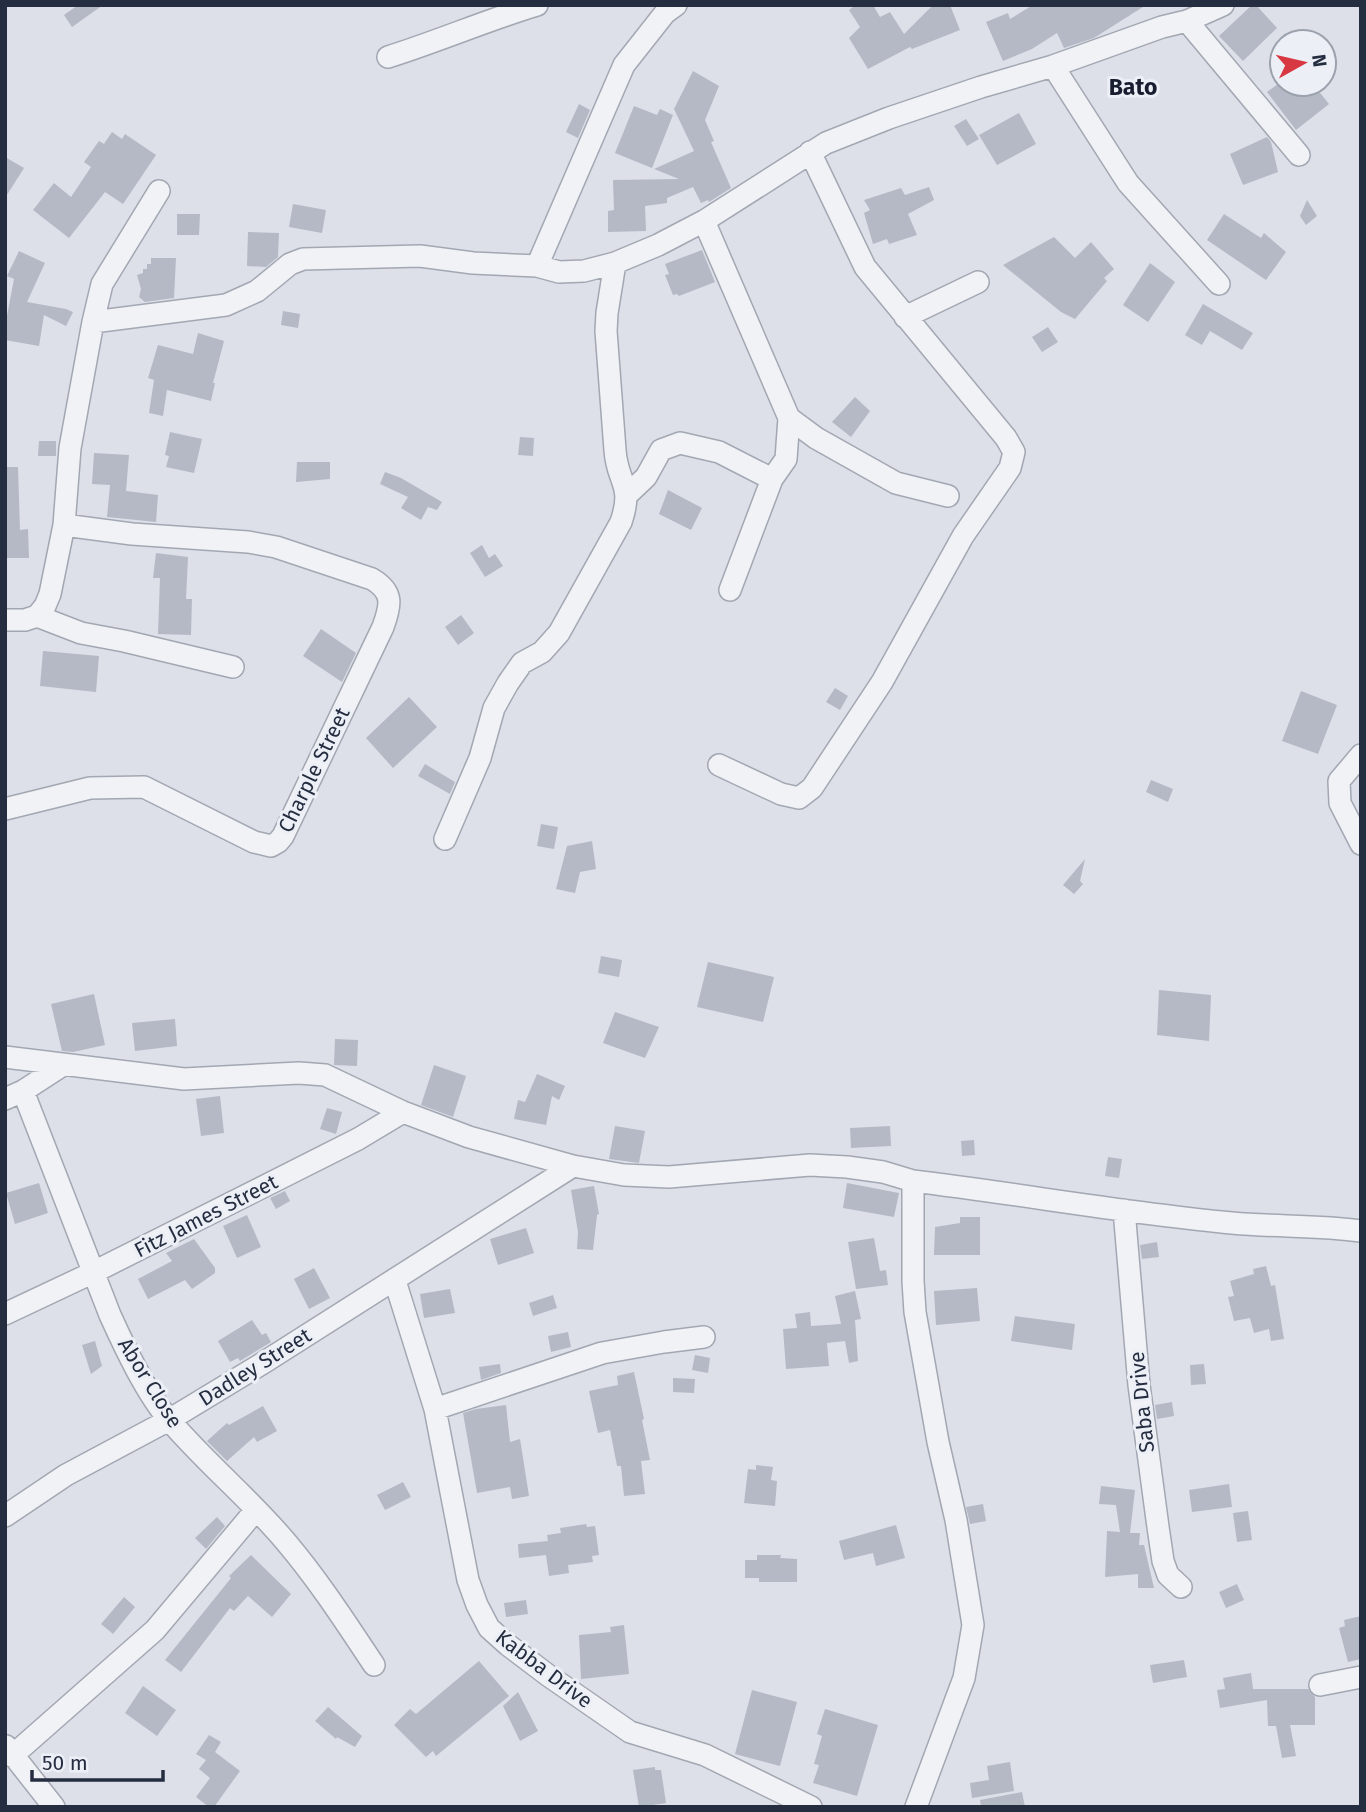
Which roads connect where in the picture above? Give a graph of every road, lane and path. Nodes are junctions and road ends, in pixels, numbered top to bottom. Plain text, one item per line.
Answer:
1 (537, 5) edge
2 (1223, 5) edge
3 (667, 8) edge
4 (1187, 22) junction
5 (388, 57) dead end
6 (1053, 66) junction
7 (810, 152) junction
8 (1299, 155) dead end
9 (159, 191) dead end
10 (705, 221) junction
11 (615, 263) junction
12 (537, 266) junction
13 (978, 282) dead end
14 (1219, 285) dead end
15 (905, 317) junction
16 (93, 322) junction
17 (789, 418) junction
18 (772, 479) junction
19 (627, 495) junction
20 (948, 496) dead end
21 (64, 526) junction
22 (730, 590) dead end
23 (37, 615) junction
24 (5, 620) edge
25 (233, 667) dead end
26 (1361, 755) edge
27 (719, 765) dead end
28 (5, 809) edge
29 (445, 839) dead end
30 (1361, 844) edge
31 (5, 1057) edge
32 (63, 1065) junction
33 (14, 1095) edge
34 (403, 1112) junction
35 (573, 1166) junction
36 (913, 1181) junction
37 (1124, 1210) junction
38 (1361, 1231) edge
39 (94, 1272) junction
40 (395, 1281) junction
41 (5, 1314) edge
42 (704, 1337) dead end
43 (435, 1409) junction
44 (169, 1420) junction
45 (255, 1511) junction
46 (5, 1516) edge
47 (1181, 1587) dead end
48 (374, 1665) dead end
49 (1361, 1677) edge
50 (1320, 1685) dead end
51 (9, 1750) edge
52 (54, 1807) edge
53 (811, 1807) edge
54 (915, 1807) edge

1 - 5 street
2 - 4 street
3 - 12 street
4 - 6 street
4 - 8 street
6 - 7 street
6 - 14 street
7 - 10 street
7 - 15 street
9 - 16 street
10 - 11 street
10 - 17 street
11 - 12 street
11 - 19 street
12 - 16 street
13 - 15 street
15 - 27 street
16 - 21 street
17 - 18 street
17 - 20 street
18 - 19 street
18 - 22 street
19 - 29 street
21 - 23 street
21 - 28 street, Charple Street
23 - 24 street
23 - 25 street
26 - 30 street
31 - 32 street
32 - 33 street
32 - 34 street
33 - 39 street, Abor Close
34 - 35 street
34 - 39 street, Fitz James Street
35 - 36 street
35 - 40 street, Dadley Street
36 - 37 street
36 - 54 street
37 - 38 street
37 - 47 street, Saba Drive
39 - 41 street, Fitz James Street
39 - 44 street, Abor Close
40 - 43 street, Kabba Drive
40 - 44 street, Dadley Street
42 - 43 street
43 - 53 street, Kabba Drive
44 - 45 street, Abor Close
44 - 46 street, Dadley Street
45 - 48 street, Abor Close
45 - 51 street
49 - 50 street
51 - 52 street

